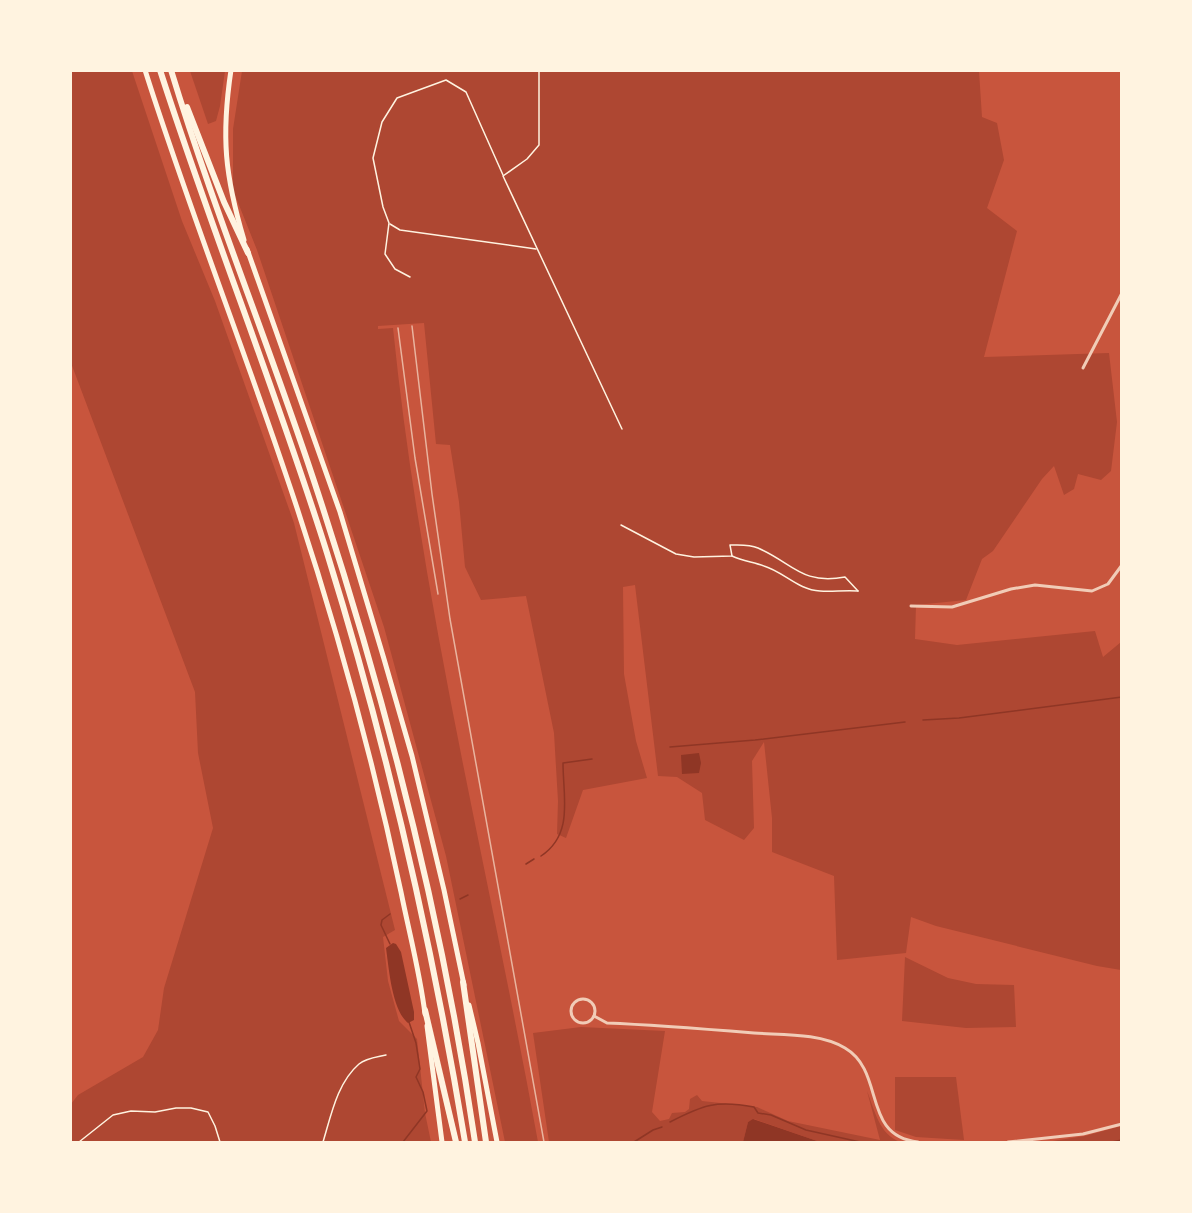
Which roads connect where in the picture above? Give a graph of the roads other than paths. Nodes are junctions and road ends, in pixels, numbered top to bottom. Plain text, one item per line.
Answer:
1 (145, 70) edge
2 (160, 70) edge
3 (171, 70) edge
4 (231, 70) edge
5 (177, 90) junction
6 (248, 253) junction
7 (1122, 293) edge
8 (1083, 368) dead end
9 (1122, 565) edge
10 (910, 606) dead end
11 (463, 982) junction
12 (425, 1010) junction
13 (594, 1016) junction
14 (1122, 1124) edge
15 (442, 1143) edge
16 (456, 1143) edge
17 (465, 1143) edge
18 (475, 1143) edge
19 (486, 1143) edge
20 (497, 1143) edge
21 (918, 1143) edge
22 (1008, 1143) edge

1 - 12 highway
2 - 17 highway
3 - 5 highway
4 - 6 highway
5 - 6 highway
5 - 18 highway
6 - 11 highway
7 - 8 street
9 - 10 street
11 - 19 highway
11 - 20 highway
12 - 15 highway
12 - 16 highway
13 - 13 street
13 - 21 street
14 - 22 street

